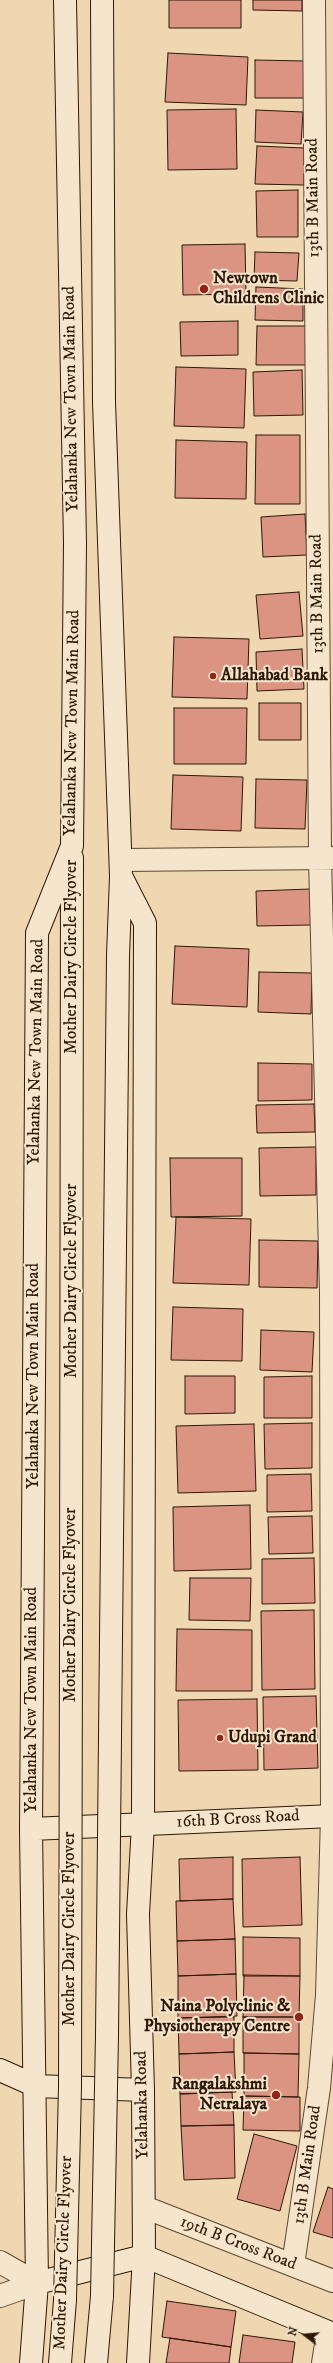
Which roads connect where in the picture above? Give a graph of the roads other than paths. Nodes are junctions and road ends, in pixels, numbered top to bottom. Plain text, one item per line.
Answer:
1 (65, 0) edge
2 (102, 0) edge
3 (314, 0) edge
4 (72, 846) junction
5 (327, 859) edge
6 (121, 868) junction
7 (332, 1816) edge
8 (143, 1824) junction
9 (31, 1829) junction
10 (330, 1995) edge
11 (0, 2070) edge
12 (36, 2086) junction
13 (143, 2090) junction
14 (326, 2091) edge
15 (144, 2207) junction
16 (144, 2256) junction
17 (0, 2262) edge
18 (293, 2265) junction
19 (333, 2281) edge
20 (37, 2283) junction
21 (0, 2296) edge
22 (330, 2333) edge
23 (31, 2363) edge
24 (60, 2363) edge
25 (96, 2363) edge
26 (138, 2363) edge
27 (323, 2363) edge

1 - 4 main road, Yelahanka New Town Main Road
2 - 6 main road, Yelahanka New Town Main Road
3 - 5 main road, 13th B Main Road
4 - 9 main road, Yelahanka New Town Main Road
4 - 24 main road, Mother Dairy Circle Flyover, bridge
5 - 6 main road
5 - 7 main road, 13th B Main Road
6 - 8 main road, Yelahanka New Town Main Road
6 - 25 main road, bridge
7 - 8 main road, 16th B Cross Road
7 - 10 main road, 13th B Main Road
8 - 9 main road, 16th B Cross Road
8 - 13 main road, Yelahanka Road
9 - 12 main road, Yelahanka New Town Main Road
10 - 14 main road, 13th B Main Road
11 - 12 main road
12 - 13 main road
12 - 20 main road
13 - 15 main road, Yelahanka Road
14 - 18 main road, 13th B Main Road
15 - 16 main road, Yelahanka Road
15 - 18 main road, 19th B Cross Road
16 - 20 main road
16 - 22 main road
16 - 26 main road, Yelahanka Road
17 - 20 main road
18 - 19 main road, 19th B Cross Road
20 - 21 main road
20 - 23 main road
22 - 27 main road

